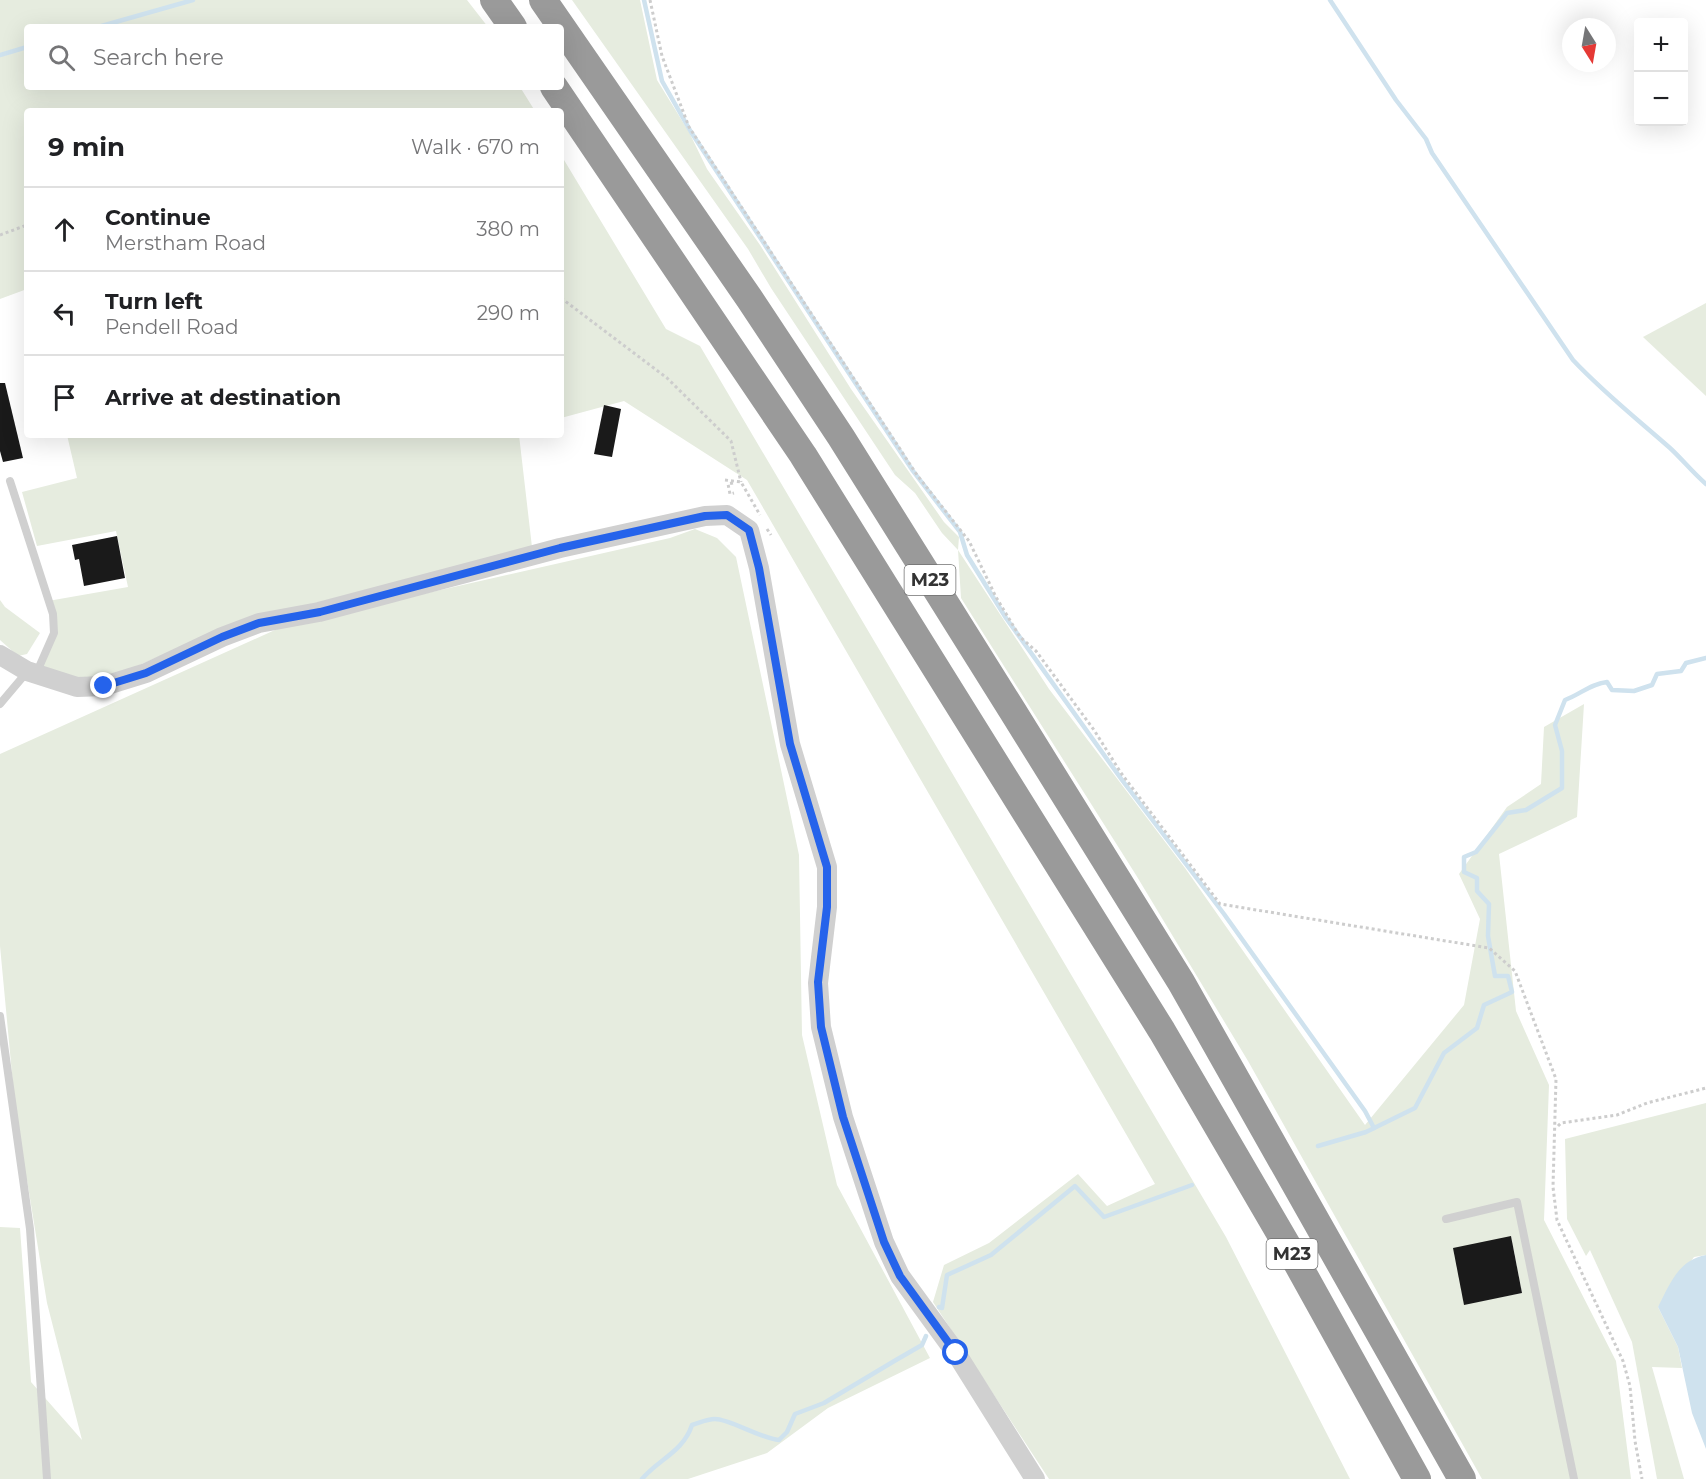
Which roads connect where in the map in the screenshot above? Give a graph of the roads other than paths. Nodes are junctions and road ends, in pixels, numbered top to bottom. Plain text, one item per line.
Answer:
1 (494, 0) edge
2 (543, 0) edge
3 (511, 24) edge
4 (560, 24) edge
5 (564, 30) edge
6 (556, 90) edge
7 (10, 481) dead end
8 (0, 655) edge
9 (32, 673) junction
10 (0, 704) edge
11 (0, 1016) edge
12 (1446, 1220) dead end
13 (47, 1479) edge
14 (1035, 1479) edge
15 (1417, 1479) edge
16 (1462, 1479) edge
17 (1574, 1479) edge

1 - 3 highway
2 - 4 highway, M23
5 - 16 highway, M23
6 - 15 highway, M23
7 - 9 lane
8 - 9 street
9 - 10 lane
9 - 14 street
11 - 13 lane
12 - 17 lane

